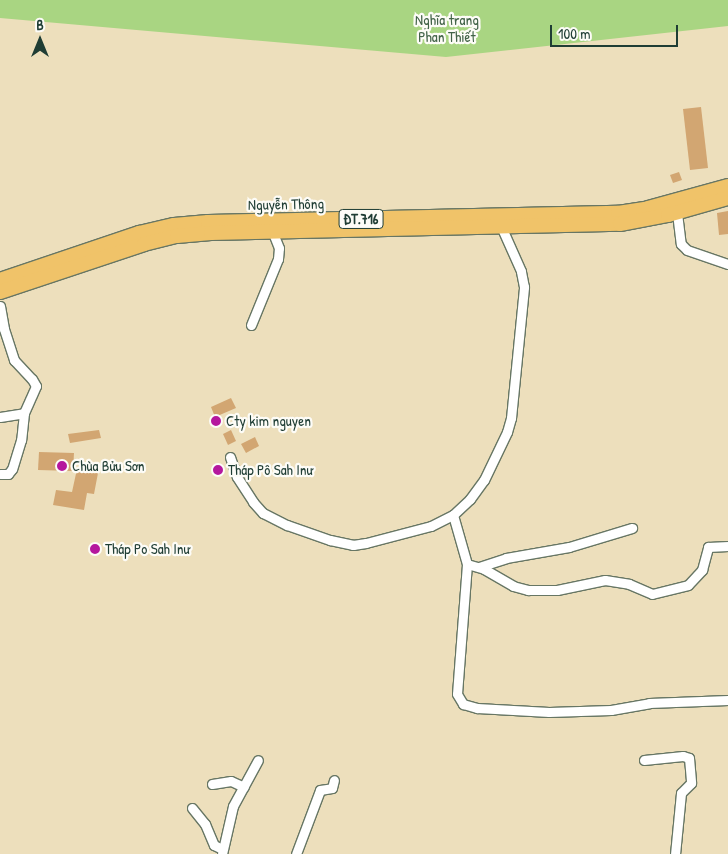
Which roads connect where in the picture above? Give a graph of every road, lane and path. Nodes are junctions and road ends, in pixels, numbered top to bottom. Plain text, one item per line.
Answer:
1 (728, 186) edge
2 (728, 198) edge
3 (677, 213) junction
4 (499, 222) junction
5 (273, 233) junction
6 (728, 264) edge
7 (0, 280) edge
8 (0, 292) edge
9 (0, 306) edge
10 (251, 325) dead end
11 (24, 413) junction
12 (0, 417) edge
13 (230, 456) dead end
14 (0, 474) edge
15 (453, 515) junction
16 (632, 528) dead end
17 (728, 546) edge
18 (467, 564) junction
19 (479, 567) junction
20 (728, 700) edge
21 (258, 760) dead end
22 (644, 760) dead end
23 (334, 780) dead end
24 (212, 784) dead end
25 (244, 787) junction
26 (192, 808) dead end
27 (222, 852) edge
28 (296, 854) edge
29 (675, 854) edge

1 - 4 main road, Nguyễn Thông / ĐT.716
2 - 3 main road, Nguyễn Thông / ĐT.716
3 - 4 main road, Nguyễn Thông / ĐT.716
3 - 6 street
4 - 5 main road, Nguyễn Thông / ĐT.716
4 - 7 main road, Nguyễn Thông / ĐT.716
4 - 15 street
5 - 8 main road, Nguyễn Thông / ĐT.716
5 - 10 street
9 - 11 street
11 - 12 street
11 - 14 street
13 - 15 street
15 - 18 street
16 - 19 street
17 - 19 street
18 - 19 street
18 - 20 street
21 - 25 street
22 - 29 street
23 - 28 street
24 - 25 street
25 - 27 street
26 - 27 street

